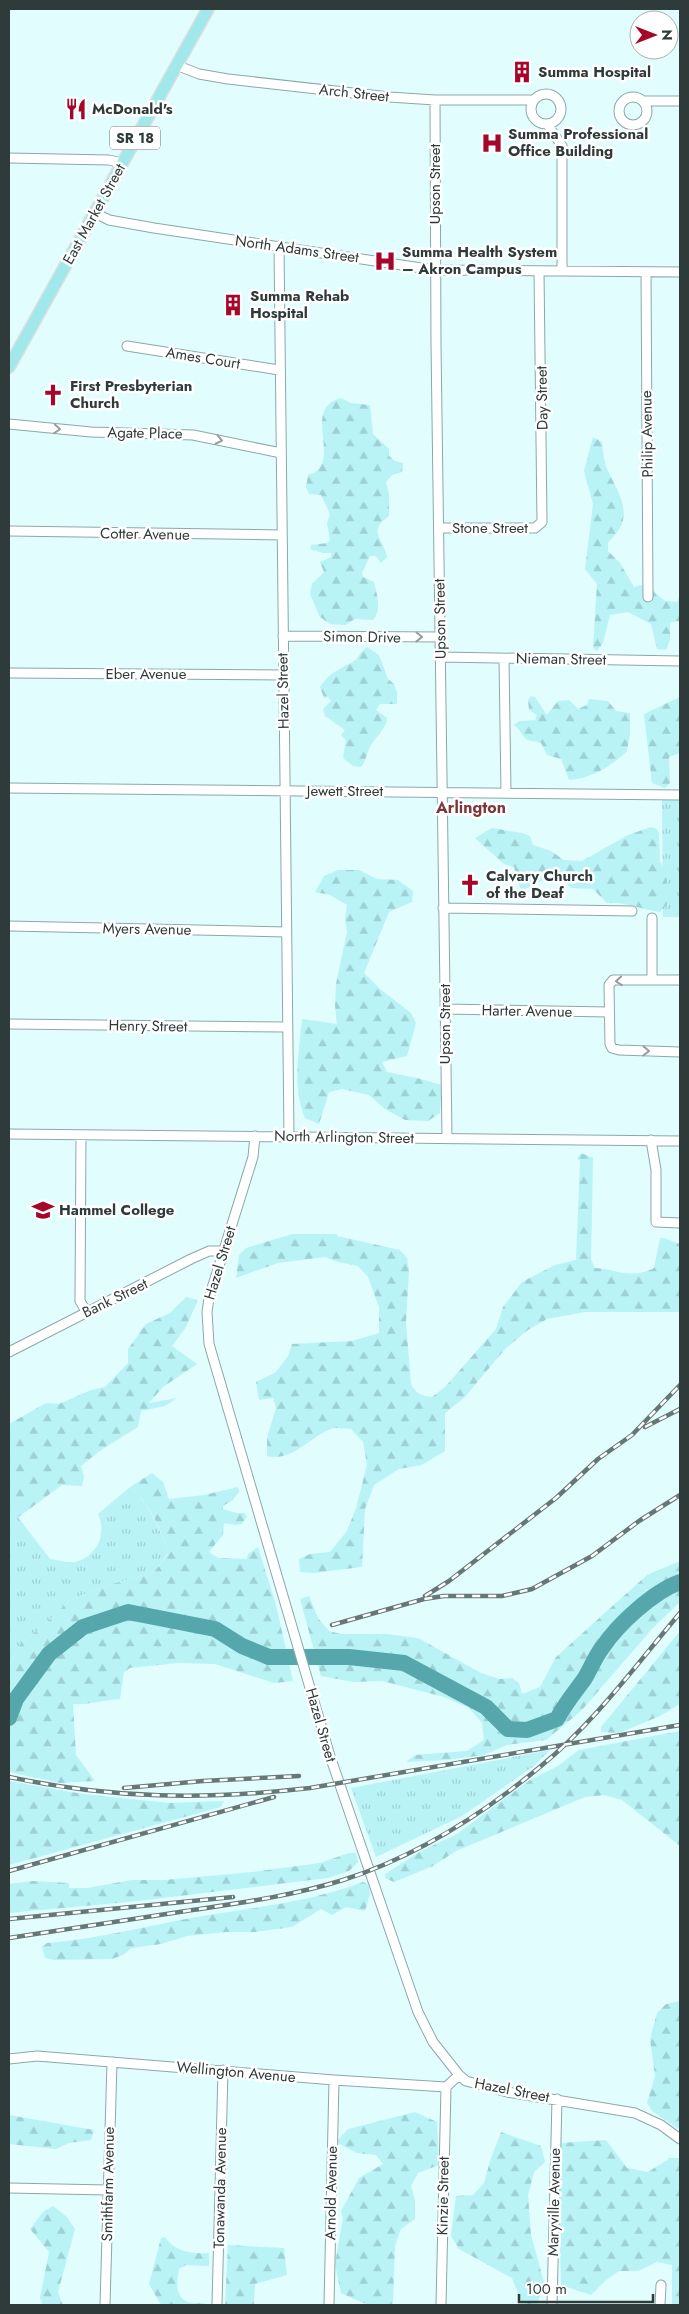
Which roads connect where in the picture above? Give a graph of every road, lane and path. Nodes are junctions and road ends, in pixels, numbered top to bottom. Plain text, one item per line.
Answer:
1 (207, 9) edge
2 (176, 65) junction
3 (435, 100) junction
4 (534, 100) junction
5 (643, 101) dead end
6 (680, 101) edge
7 (547, 124) junction
8 (9, 158) edge
9 (122, 163) junction
10 (96, 213) junction
11 (279, 246) junction
12 (435, 270) junction
13 (562, 270) junction
14 (540, 271) junction
15 (646, 272) junction
16 (680, 272) edge
17 (127, 346) dead end
18 (9, 367) edge
19 (279, 370) junction
20 (9, 424) edge
21 (280, 453) junction
22 (540, 525) joint
23 (439, 528) junction
24 (10, 531) edge
25 (282, 535) junction
26 (648, 597) dead end
27 (283, 636) junction
28 (440, 637) junction
29 (441, 658) junction
30 (504, 659) junction
31 (680, 661) edge
32 (9, 673) edge
33 (283, 675) junction
34 (9, 788) edge
35 (285, 790) junction
36 (442, 792) junction
37 (506, 792) junction
38 (680, 795) edge
39 (444, 908) junction
40 (632, 911) dead end
41 (652, 918) dead end
42 (9, 926) edge
43 (286, 932) junction
44 (652, 980) junction
45 (680, 980) edge
46 (444, 1009) junction
47 (609, 1012) junction
48 (9, 1024) edge
49 (288, 1027) junction
50 (680, 1052) edge
51 (9, 1134) edge
52 (81, 1135) junction
53 (255, 1136) junction
54 (289, 1136) junction
55 (447, 1138) junction
56 (651, 1140) junction
57 (680, 1141) edge
58 (680, 1223) edge
59 (223, 1251) junction
60 (86, 1311) junction
61 (9, 1352) edge
62 (9, 2059) edge
63 (112, 2062) junction
64 (223, 2070) junction
65 (459, 2075) junction
66 (334, 2080) junction
67 (446, 2087) junction
68 (557, 2099) junction
69 (680, 2139) edge
70 (9, 2188) edge
71 (108, 2190) junction
72 (661, 2285) dead end
73 (105, 2305) edge
74 (217, 2305) edge
75 (329, 2305) edge
76 (441, 2305) edge
77 (552, 2305) edge
78 (660, 2305) edge

1 - 2 main road, East Market Street / SR 18
2 - 3 street, Arch Street
2 - 9 main road, East Market Street / SR 18
3 - 4 street, Arch Street
3 - 12 street, Upson Street
4 - 7 street
4 - 7 street, Arch Street
5 - 6 street
7 - 13 street
8 - 9 street
9 - 10 main road, East Market Street / SR 18
10 - 11 street, North Adams Street
10 - 18 main road, East Market Street / SR 18
11 - 12 street, North Adams Street
11 - 19 street, Hazel Street
12 - 14 street, North Adams Street
12 - 23 street, Upson Street
13 - 14 street, North Adams Street
13 - 15 street, North Adams Street
14 - 22 street, Day Street
15 - 16 street, North Adams Street
15 - 26 street, Philip Avenue
17 - 19 street, Ames Court
19 - 21 street, Hazel Street
20 -> 21 street, Agate Place
21 - 25 street, Hazel Street
22 - 23 street, Stone Street
23 - 28 street, Upson Street
24 - 25 street, Cotter Avenue
25 - 27 street, Hazel Street
27 -> 28 street, Simon Drive
27 - 33 street, Hazel Street
28 - 29 street, Upson Street
29 - 30 street, Nieman Street
29 - 36 street, Upson Street
30 - 31 street, Nieman Street
30 - 37 street
32 - 33 street, Eber Avenue
33 - 35 street, Hazel Street
34 - 35 street, Jewett Street
35 - 36 street, Jewett Street
35 - 43 street, Hazel Street
36 - 37 street, Jewett Street
36 - 39 street, Upson Street
37 - 38 street, Jewett Street
39 - 40 street
39 - 46 street, Upson Street
41 - 44 street
42 - 43 street, Myers Avenue
43 - 49 street, Hazel Street
44 - 45 street
44 -> 47 street
46 - 47 street, Harter Avenue
46 - 55 street, Upson Street
47 -> 50 street
48 - 49 street, Henry Street
49 - 54 street, Hazel Street
51 - 52 street, North Arlington Street
52 - 53 street, North Arlington Street
52 - 60 street
53 - 54 street, North Arlington Street
53 - 59 street, Hazel Street
54 - 55 street, North Arlington Street
55 - 56 street, North Arlington Street
56 - 57 street, North Arlington Street
56 - 58 street
59 - 60 street, Bank Street
59 - 65 street, Hazel Street
60 - 61 street, Bank Street
62 - 63 street, Wellington Avenue
63 - 64 street, Wellington Avenue
63 - 71 street, Smithfarm Avenue
64 - 66 street, Wellington Avenue
64 - 74 street, Tonawanda Avenue
65 - 67 street
65 - 68 street, Hazel Street
66 - 67 street, Wellington Avenue
66 - 75 street, Arnold Avenue
67 - 76 street, Kinzie Street
68 - 69 street, Hazel Street
68 - 77 street, Maryville Avenue
70 - 71 street
71 - 73 street, Smithfarm Avenue
72 - 78 street

